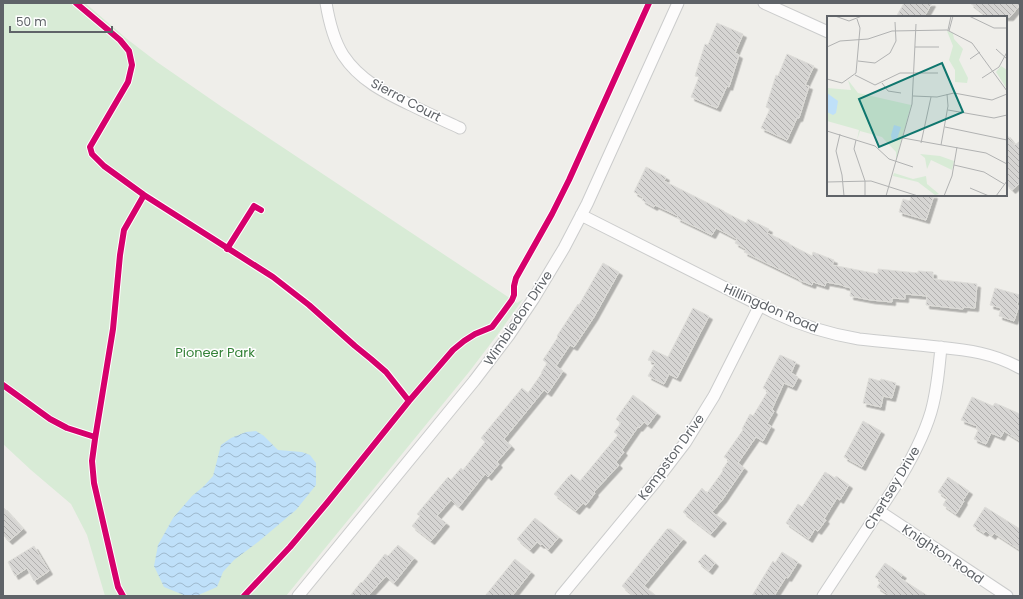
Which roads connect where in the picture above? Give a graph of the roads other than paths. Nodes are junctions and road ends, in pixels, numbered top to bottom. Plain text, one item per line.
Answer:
1 (326, 3) edge
2 (678, 3) edge
3 (764, 3) edge
4 (827, 32) edge
5 (460, 128) dead end
6 (581, 215) junction
7 (760, 305) junction
8 (941, 347) junction
9 (1020, 368) edge
10 (879, 511) junction
11 (298, 596) edge
12 (562, 596) edge
13 (823, 596) edge
14 (1007, 596) edge

1 - 5 street, Sierra Court
2 - 6 street, Wimbledon Drive
3 - 4 street
6 - 7 street, Hillingdon Road
6 - 11 street, Wimbledon Drive
7 - 8 street, Hillingdon Road
7 - 12 street, Kempston Drive
8 - 9 street, Hillingdon Road
8 - 10 street, Chertsey Drive
10 - 13 street, Chertsey Drive
10 - 14 street, Knighton Road

